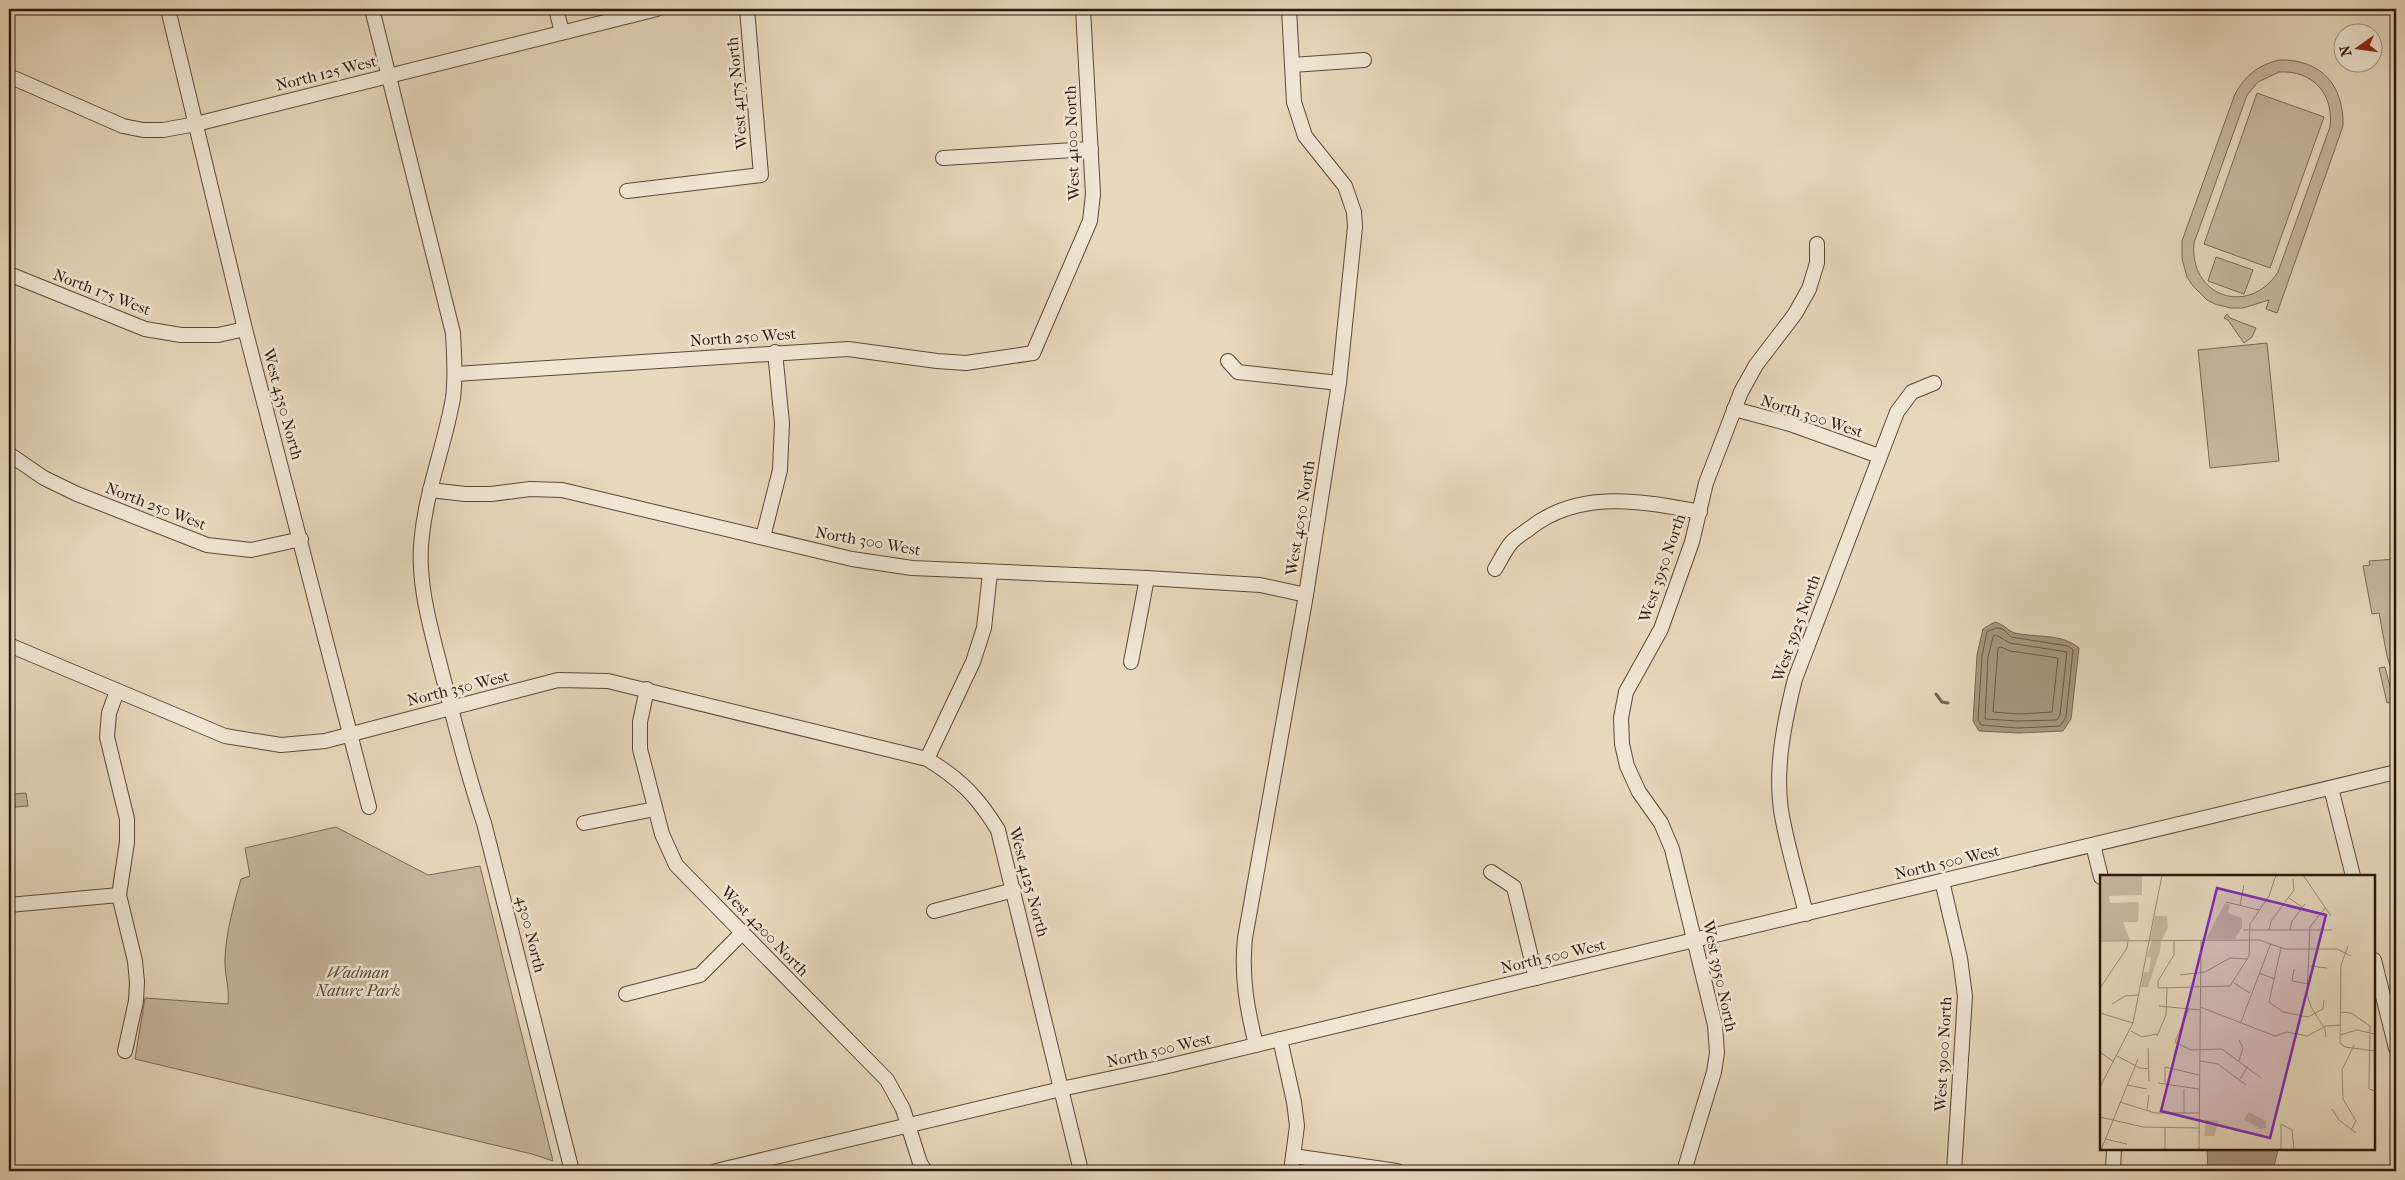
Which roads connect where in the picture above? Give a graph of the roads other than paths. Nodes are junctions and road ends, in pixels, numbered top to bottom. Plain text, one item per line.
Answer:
1 (168, 9) edge
2 (372, 9) edge
3 (556, 9) edge
4 (657, 9) edge
5 (748, 9) edge
6 (1083, 9) edge
7 (1289, 9) edge
8 (562, 32) junction
9 (1364, 60) dead end
10 (1292, 65) junction
11 (389, 75) junction
12 (9, 76) edge
13 (196, 124) junction
14 (1091, 149) junction
15 (943, 158) dead end
16 (627, 191) dead end
17 (1817, 244) dead end
18 (9, 274) edge
19 (245, 330) junction
20 (775, 352) junction
21 (1033, 353) joint
22 (1228, 361) dead end
23 (455, 374) junction
24 (1339, 383) junction
25 (1934, 383) dead end
26 (1734, 409) junction
27 (9, 454) edge
28 (1879, 456) junction
29 (430, 490) junction
30 (1700, 512) junction
31 (762, 537) junction
32 (301, 539) junction
33 (1495, 569) dead end
34 (990, 573) junction
35 (1147, 578) junction
36 (1306, 595) junction
37 (9, 645) edge
38 (1131, 662) dead end
39 (647, 689) junction
40 (118, 691) junction
41 (451, 708) junction
42 (351, 734) junction
43 (928, 759) junction
44 (2396, 772) edge
45 (2331, 788) junction
46 (369, 807) dead end
47 (655, 809) junction
48 (584, 823) dead end
49 (2093, 845) junction
50 (1491, 872) dead end
51 (2100, 875) edge
52 (2353, 875) edge
53 (1942, 881) junction
54 (1014, 890) junction
55 (118, 895) junction
56 (9, 905) edge
57 (934, 911) dead end
58 (1806, 914) junction
59 (742, 933) junction
60 (1696, 940) junction
61 (2375, 964) edge
62 (1536, 978) junction
63 (626, 994) dead end
64 (1280, 1039) junction
65 (1256, 1045) junction
66 (2396, 1048) edge
67 (125, 1051) dead end
68 (1061, 1089) junction
69 (909, 1125) junction
70 (2114, 1150) edge
71 (1293, 1156) junction
72 (572, 1171) edge
73 (716, 1171) edge
74 (925, 1171) edge
75 (1081, 1171) edge
76 (1291, 1171) edge
77 (1397, 1171) edge
78 (1684, 1171) edge
79 (1954, 1171) edge
80 (2113, 1171) edge

1 - 13 street, West 4350 North
2 - 11 street, 4300 North
3 - 8 street
4 - 8 street, North 125 West
5 - 16 street, West 4175 North
6 - 14 street, West 4100 North
7 - 10 street, West 4050 North
8 - 11 street, North 125 West
9 - 10 street
10 - 24 street, West 4050 North
11 - 13 street, North 125 West
11 - 23 street, 4300 North
12 - 13 street, North 125 West
13 - 19 street, West 4350 North
14 - 15 street
14 - 21 street, West 4100 North
17 - 26 street, West 3950 North
18 - 19 street, North 175 West
19 - 32 street, West 4350 North
20 - 21 street, North 250 West
20 - 23 street, North 250 West
20 - 31 street
22 - 24 street
23 - 29 street, 4300 North
24 - 36 street, West 4050 North
25 - 28 street, West 3925 North
26 - 28 street, North 300 West
26 - 30 street, West 3950 North
27 - 32 street, North 250 West
28 - 58 street, West 3925 North
29 - 31 street, North 300 West
29 - 41 street, 4300 North
30 - 33 street
30 - 60 street, West 3950 North
31 - 34 street, North 300 West
32 - 42 street, West 4350 North
34 - 35 street, North 300 West
34 - 43 street
35 - 36 street, North 300 West
35 - 38 street
36 - 65 street, West 4050 North
37 - 40 street, North 350 West
39 - 41 street, North 350 West
39 - 43 street, North 350 West
39 - 47 street, West 4200 North
40 - 42 street, North 350 West
40 - 55 street
41 - 42 street, North 350 West
41 - 72 street, 4300 North
42 - 46 street, West 4350 North
43 - 54 street, West 4125 North
44 - 45 street, North 500 West
45 - 49 street, North 500 West
45 - 52 street
47 - 48 street
47 - 59 street, West 4200 North
49 - 51 street
49 - 53 street, North 500 West
50 - 62 street
53 - 58 street, North 500 West
53 - 79 street, West 3900 North
54 - 57 street
54 - 68 street, West 4125 North
55 - 56 street
55 - 67 street
58 - 60 street, North 500 West
59 - 63 street
59 - 69 street, West 4200 North
60 - 62 street, North 500 West
60 - 78 street, West 3950 North
61 - 66 street
62 - 64 street, North 500 West
64 - 65 street, North 500 West
64 - 71 street
65 - 68 street, North 500 West
68 - 69 street, North 500 West
68 - 75 street, West 4125 North
69 - 73 street, North 500 West
69 - 74 street, West 4200 North
70 - 80 street
71 - 76 street
71 - 77 street

